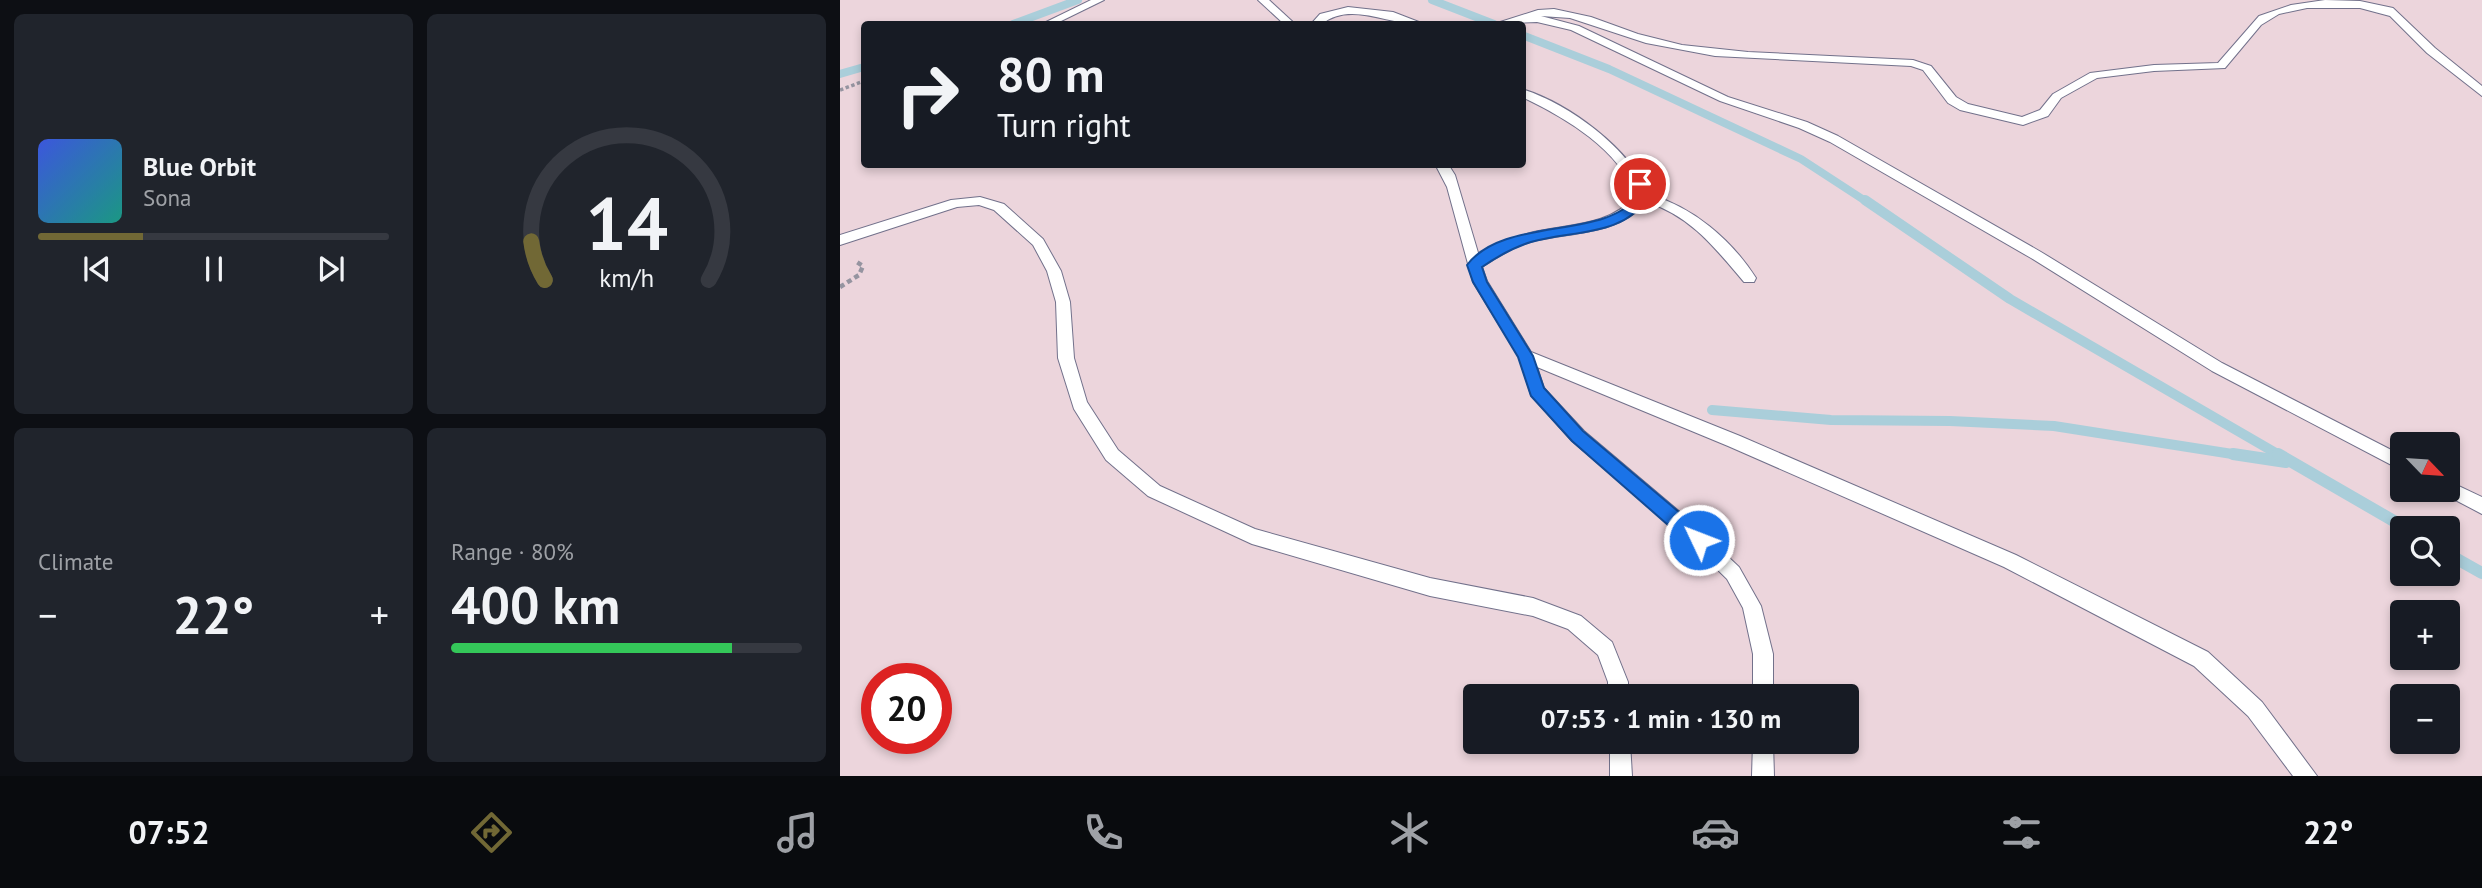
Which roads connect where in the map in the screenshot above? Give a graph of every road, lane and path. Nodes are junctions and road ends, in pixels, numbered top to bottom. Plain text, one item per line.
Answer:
1 (1098, 0) edge
2 (1263, 0) edge
3 (1386, 5) edge
4 (1017, 12) dead end
5 (1522, 18) junction
6 (1017, 21) edge
7 (1053, 21) edge
8 (1287, 21) edge
9 (1318, 21) edge
10 (1414, 21) edge
11 (1510, 21) edge
12 (861, 82) edge
13 (840, 90) edge
14 (2482, 92) edge
15 (1526, 94) edge
16 (1444, 168) edge
17 (1643, 197) junction
18 (840, 240) edge
19 (845, 262) dead end
20 (1474, 265) junction
21 (1749, 278) dead end
22 (840, 287) edge
23 (1526, 356) junction
24 (2390, 457) edge
25 (2460, 494) edge
26 (2482, 506) edge
27 (1618, 684) edge
28 (1763, 684) edge
29 (1620, 754) edge
30 (1763, 754) edge
31 (1621, 776) edge
32 (1763, 776) edge
33 (2306, 776) edge

1 - 7 lane
2 - 8 lane
3 - 9 lane
3 - 10 lane
4 - 6 lane
5 - 11 lane
5 - 14 lane
5 - 24 lane
12 - 13 path
15 - 17 lane
16 - 20 lane
17 - 20 lane
17 - 21 lane
18 - 27 lane
19 - 22 path
20 - 23 lane
23 - 28 lane
23 - 33 lane
25 - 26 lane
29 - 31 lane
30 - 32 lane

